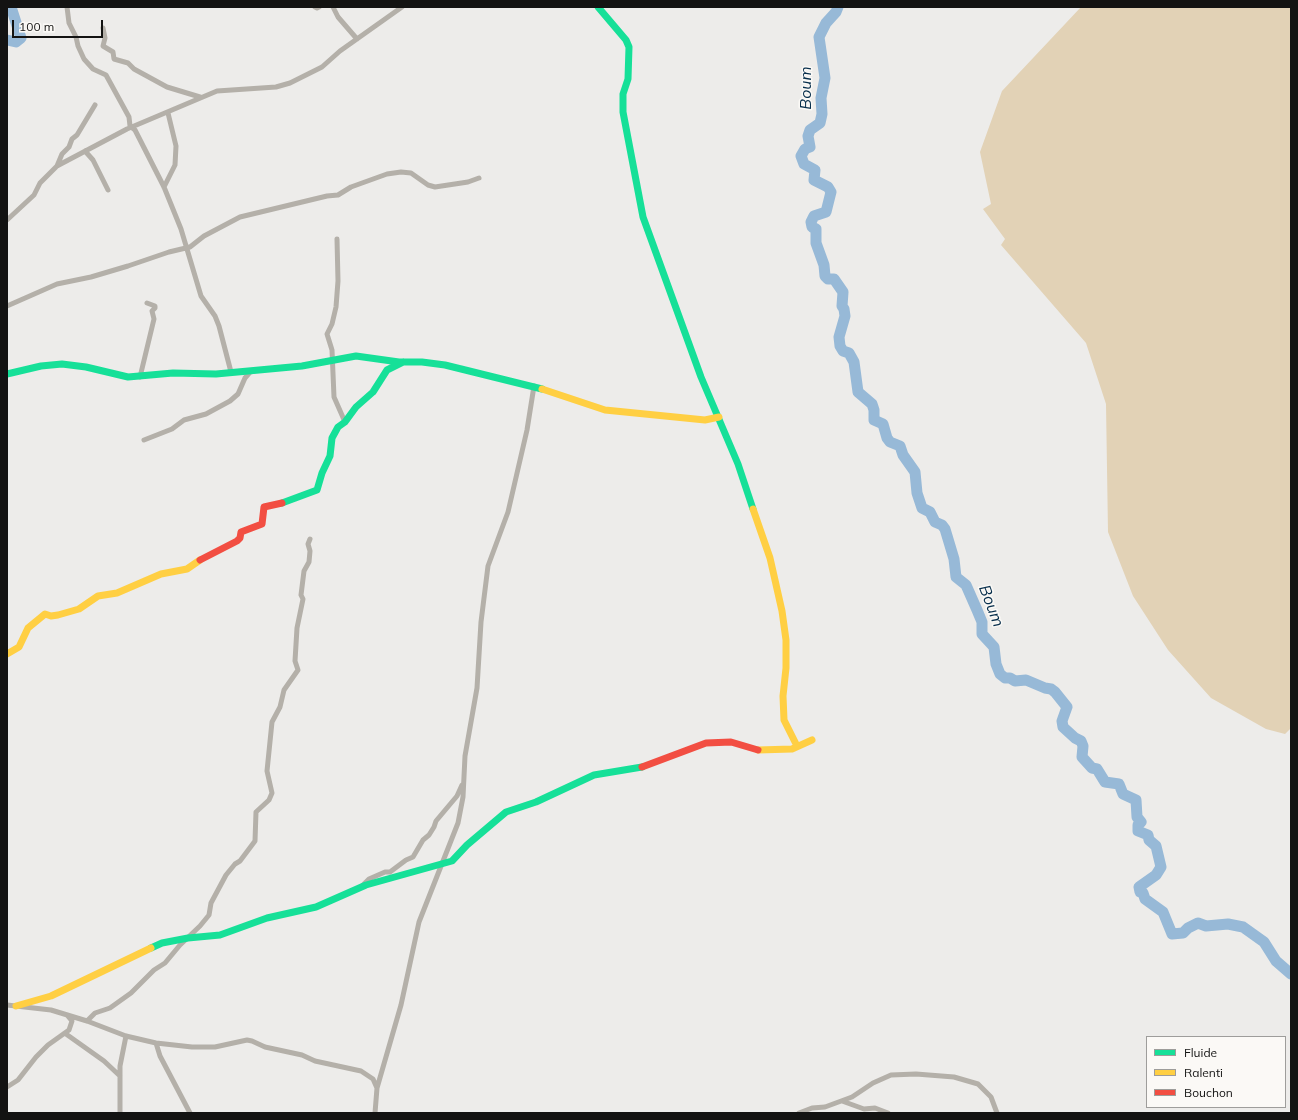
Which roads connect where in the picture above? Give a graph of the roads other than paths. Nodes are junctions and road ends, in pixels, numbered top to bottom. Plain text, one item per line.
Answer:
1 (67, 7) edge
2 (315, 7) edge
3 (319, 7) edge
4 (333, 7) edge
5 (402, 7) edge
6 (598, 7) edge
7 (103, 28) dead end
8 (357, 40) junction
9 (200, 97) junction
10 (95, 105) dead end
11 (168, 113) junction
12 (131, 128) junction
13 (85, 151) junction
14 (57, 166) junction
15 (479, 178) dead end
16 (164, 188) junction
17 (108, 190) dead end
18 (7, 220) edge
19 (337, 239) dead end
20 (187, 248) junction
21 (147, 303) dead end
22 (7, 306) edge
23 (331, 360) junction
24 (403, 362) junction
25 (252, 370) junction
26 (231, 372) junction
27 (7, 374) edge
28 (140, 377) junction
29 (534, 386) junction
30 (719, 417) junction
31 (345, 422) junction
32 (144, 440) dead end
33 (310, 539) dead end
34 (7, 654) edge
35 (812, 740) dead end
36 (797, 746) junction
37 (464, 778) junction
38 (441, 864) junction
39 (362, 887) junction
40 (188, 938) junction
41 (7, 1005) edge
42 (16, 1006) junction
43 (66, 1014) junction
44 (87, 1021) junction
45 (72, 1026) junction
46 (66, 1034) junction
47 (126, 1036) junction
48 (75, 1039) junction
49 (156, 1043) junction
50 (382, 1071) junction
51 (120, 1076) junction
52 (371, 1078) junction
53 (7, 1087) edge
54 (377, 1088) junction
55 (842, 1101) junction
56 (120, 1113) edge
57 (190, 1113) edge
58 (375, 1113) edge
59 (799, 1113) edge
60 (888, 1113) edge
61 (997, 1113) edge

1 - 12 street
2 - 3 street
4 - 8 street
5 - 8 street
6 - 30 street
7 - 9 street
8 - 9 street
9 - 11 street
10 - 14 street
11 - 12 street
11 - 16 street
12 - 13 street
12 - 16 street
13 - 14 street
13 - 17 street
14 - 18 street
15 - 20 street
16 - 20 street
19 - 23 street
20 - 22 street
20 - 26 street
21 - 28 street
23 - 24 street
23 - 25 street
23 - 31 street
24 - 29 street
24 - 31 street
25 - 26 street
25 - 32 street
26 - 28 street
27 - 28 street
29 - 30 street
29 - 37 street
30 - 36 street
31 - 34 street
33 - 40 street
35 - 36 street
36 - 38 street
37 - 38 street
37 - 39 street
38 - 39 street
38 - 50 street
39 - 40 street
40 - 42 street
40 - 44 street
41 - 42 street
42 - 43 street
43 - 44 street
43 - 45 street
44 - 47 street
45 - 46 street
45 - 48 street
46 - 48 street
46 - 53 street
47 - 49 street
47 - 51 street
48 - 51 street
49 - 52 street
49 - 57 street
50 - 52 street
50 - 54 street
51 - 56 street
52 - 54 street
54 - 58 street
55 - 59 street
55 - 60 street
55 - 61 street

